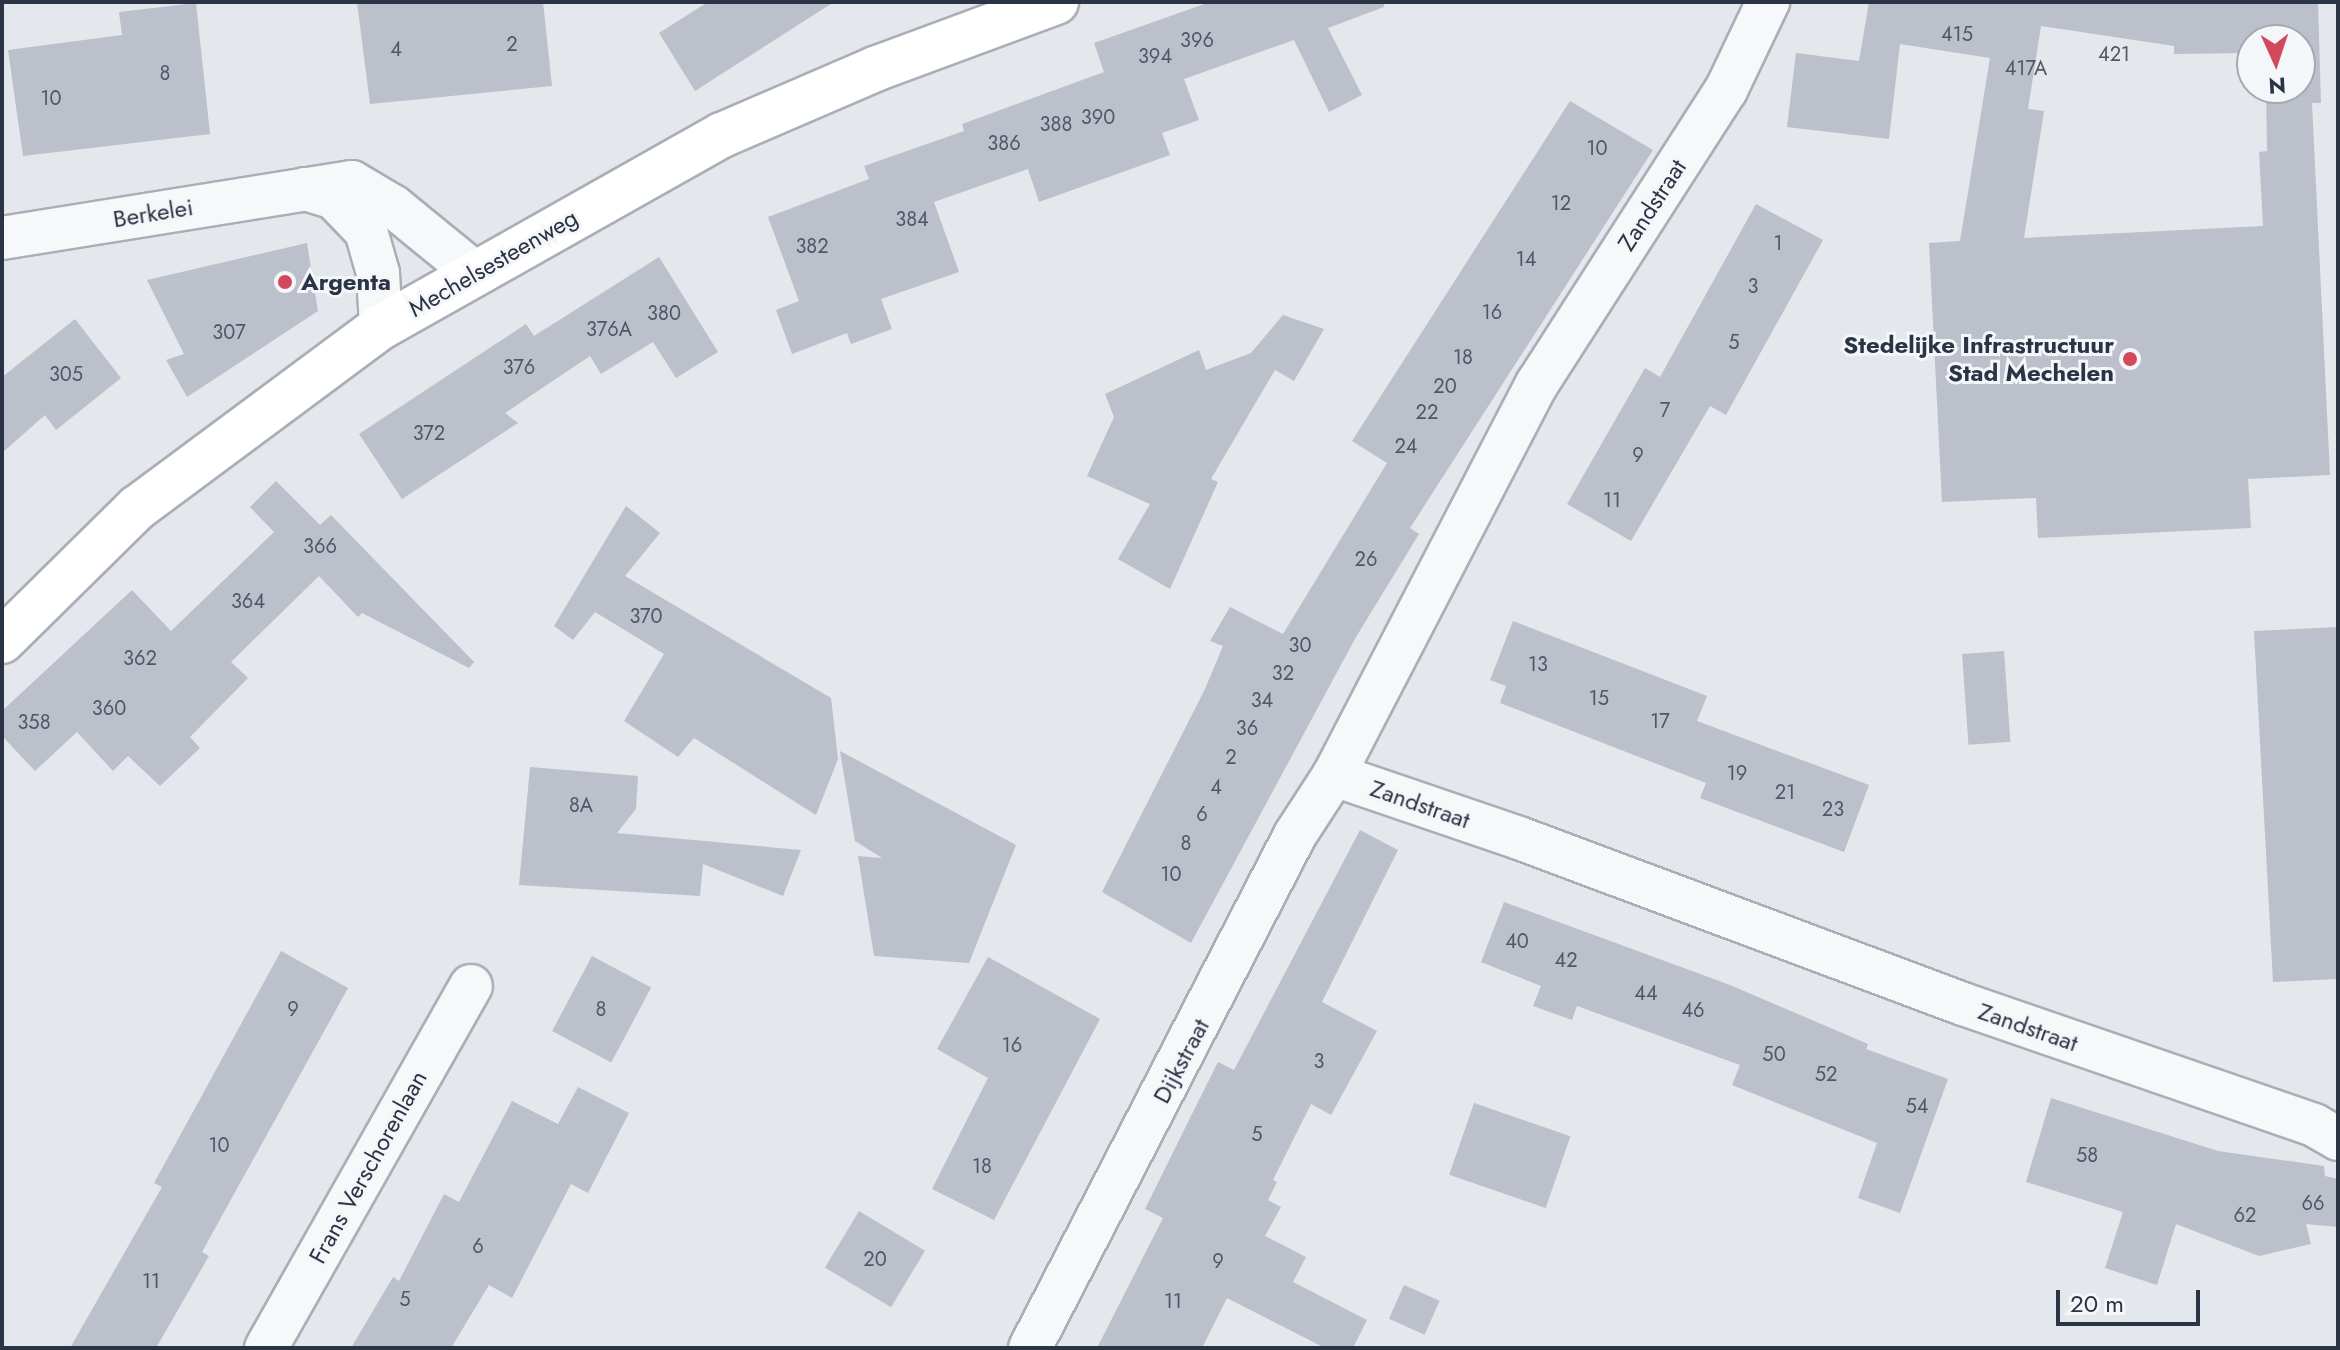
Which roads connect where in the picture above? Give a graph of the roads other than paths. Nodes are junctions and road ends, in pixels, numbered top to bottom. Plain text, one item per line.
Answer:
1 (1056, 2) edge
2 (1768, 2) edge
3 (304, 189) junction
4 (2, 238) edge
5 (475, 273) junction
6 (381, 327) junction
7 (2, 641) edge
8 (1334, 775) junction
9 (471, 986) dead end
10 (2338, 1139) edge
11 (266, 1348) edge
12 (1030, 1348) edge

1 - 5 main road, Mechelsesteenweg
2 - 8 street, Zandstraat
3 - 4 street, Berkelei
3 - 5 street, Berkelei
3 - 6 street
5 - 6 main road, Mechelsesteenweg
6 - 7 main road, Mechelsesteenweg
8 - 10 street, Zandstraat
8 - 12 street, Dijkstraat
9 - 11 street, Frans Verschorenlaan

